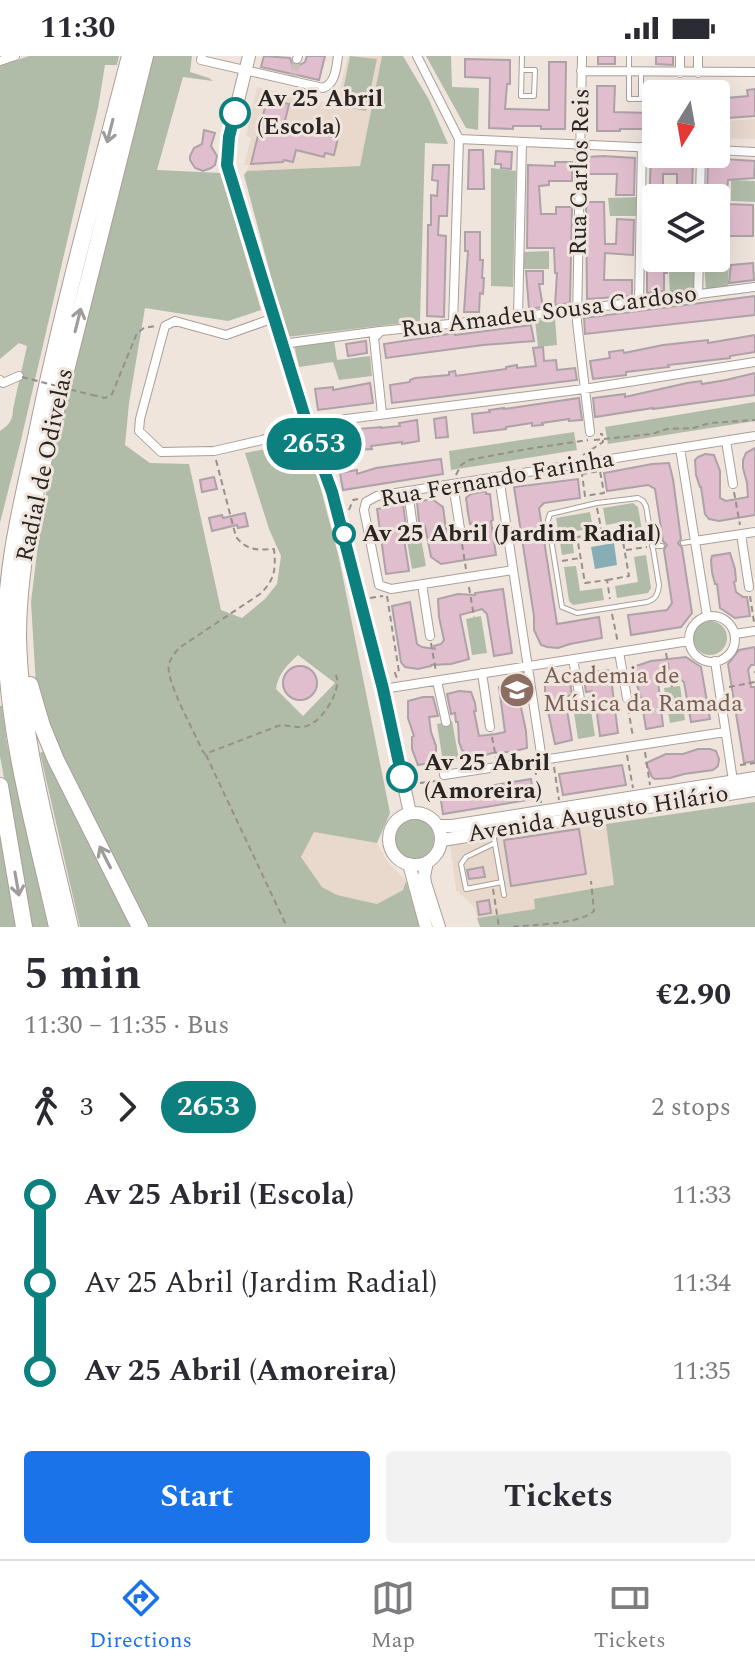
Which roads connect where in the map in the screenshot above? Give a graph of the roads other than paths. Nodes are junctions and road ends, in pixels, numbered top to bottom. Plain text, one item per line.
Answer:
1 (15, 56) edge
2 (130, 56) edge
3 (145, 56) edge
4 (202, 56) edge
5 (249, 56) edge
6 (338, 56) edge
7 (417, 56) edge
8 (522, 56) edge
9 (582, 56) edge
10 (629, 56) edge
11 (680, 56) edge
12 (698, 56) edge
13 (0, 61) edge
14 (245, 70) junction
15 (522, 70) junction
16 (581, 71) junction
17 (755, 72) edge
18 (629, 73) junction
19 (641, 73) junction
20 (680, 73) junction
21 (698, 73) junction
22 (459, 139) junction
23 (522, 142) junction
24 (581, 144) junction
25 (642, 147) joint
26 (730, 151) edge
27 (755, 152) edge
28 (699, 272) edge
29 (755, 287) edge
30 (698, 295) junction
31 (639, 302) junction
32 (577, 310) junction
33 (518, 317) junction
34 (274, 318) junction
35 (453, 324) junction
36 (381, 331) junction
37 (282, 344) junction
38 (54, 351) junction
39 (755, 362) edge
40 (21, 377) road end
41 (0, 380) edge
42 (584, 389) junction
43 (382, 414) junction
44 (307, 424) junction
45 (590, 432) dead end
46 (755, 436) edge
47 (726, 441) junction
48 (680, 448) junction
49 (45, 450) junction
50 (499, 477) junction
51 (453, 484) junction
52 (733, 484) road end
53 (408, 491) junction
54 (413, 528) dead end
55 (755, 532) edge
56 (741, 534) junction
57 (461, 535) road end
58 (695, 541) junction
59 (683, 543) dead end
60 (652, 546) junction
61 (662, 546) dead end
62 (0, 553) edge
63 (513, 570) junction
64 (422, 584) junction
65 (749, 587) road end
66 (707, 616) junction
67 (755, 629) edge
68 (735, 634) junction
69 (430, 636) road end
70 (689, 641) junction
71 (619, 652) junction
72 (573, 659) junction
73 (715, 661) junction
74 (527, 666) junction
75 (482, 673) junction
76 (437, 681) junction
77 (383, 689) junction
78 (627, 698) road end
79 (580, 699) dead end
80 (446, 722) dead end
81 (490, 727) road end
82 (725, 732) junction
83 (538, 761) junction
84 (443, 778) road end
85 (755, 778) edge
86 (733, 781) junction
87 (0, 786) edge
88 (755, 790) edge
89 (410, 813) junction
90 (438, 826) junction
91 (494, 837) junction
92 (442, 840) junction
93 (427, 862) junction
94 (409, 864) junction
95 (502, 882) junction
96 (504, 895) dead end
97 (24, 927) edge
98 (57, 927) edge
99 (70, 927) edge
100 (140, 927) edge
101 (426, 927) edge
102 (439, 927) edge

1 - 13 street
2 -> 38 highway, Radial de Odivelas
49 -> 3 highway, Radial de Odivelas
4 - 14 street
5 - 14 main road
6 - 14 street
7 - 22 street
8 - 15 lane
9 - 16 street, Rua Carlos Reis
10 - 18 lane
11 - 20 street
12 - 21 street
14 - 34 main road
15 - 15 lane
16 - 18 street
16 - 24 street, Rua Carlos Reis
17 - 21 street
18 - 19 street
18 - 19 lane
19 - 20 street
20 - 21 street
22 - 23 street
22 - 35 street
23 - 24 street
23 - 33 street
24 - 25 street
24 - 32 street, Rua Carlos Reis
25 - 31 street
26 - 27 street
28 - 30 street
29 - 30 street, Rua Amadeu Sousa Cardoso
30 - 31 street, Rua Amadeu Sousa Cardoso
31 - 32 street, Rua Amadeu Sousa Cardoso
32 - 33 street, Rua Amadeu Sousa Cardoso
32 - 42 street, Rua Carlos Reis
33 - 35 street, Rua Amadeu Sousa Cardoso
34 - 37 main road
34 - 44 street
35 - 36 street, Rua Amadeu Sousa Cardoso
36 - 37 street
36 - 43 street, Rua Amadeu Sousa Cardoso
37 - 44 main road
38 - 62 highway
38 - 98 highway, Radial de Odivelas
39 - 42 street
40 - 41 street
42 - 43 street
42 - 45 street, Rua Carlos Reis
43 - 44 street
44 - 77 main road
46 - 47 street, Rua Fernando Farinha
47 - 48 street, Rua Fernando Farinha
47 - 52 street
48 - 50 street, Rua Fernando Farinha
48 - 58 street
49 - 99 highway, Radial de Odivelas
100 -> 49 highway
50 - 51 street, Rua Fernando Farinha
50 - 63 street
51 - 53 street, Rua Fernando Farinha
51 - 57 street
53 - 54 street
53 - 64 street, Rua Fernando Farinha
55 - 56 street
56 - 58 street
56 - 65 street
58 - 59 lane
58 - 66 street
60 - 60 lane
60 - 61 lane
63 - 64 street, Rua Fernando Farinha
63 - 74 street
64 - 69 street
66 - 68 street
66 - 70 street
67 - 68 street
68 - 73 street
70 - 71 street
70 - 73 street
71 - 72 street
71 - 78 street
72 - 74 street
72 - 79 street
73 - 82 street
74 - 75 street
74 - 83 street
75 - 76 street
75 - 81 street
76 - 77 street
76 - 80 street
77 - 89 main road
82 - 83 street
82 - 86 street
83 - 84 street
85 - 86 main road, Avenida Augusto Hilário
86 - 90 main road, Avenida Augusto Hilário
87 -> 97 highway
88 - 91 main road, Avenida Augusto Hilário
89 - 90 main road
89 - 94 main road
90 - 92 main road
91 - 92 main road, Avenida Augusto Hilário
91 - 95 lane
91 - 95 lane
92 - 93 main road
93 - 94 main road
93 - 102 main road
94 - 101 main road
95 - 96 lane

